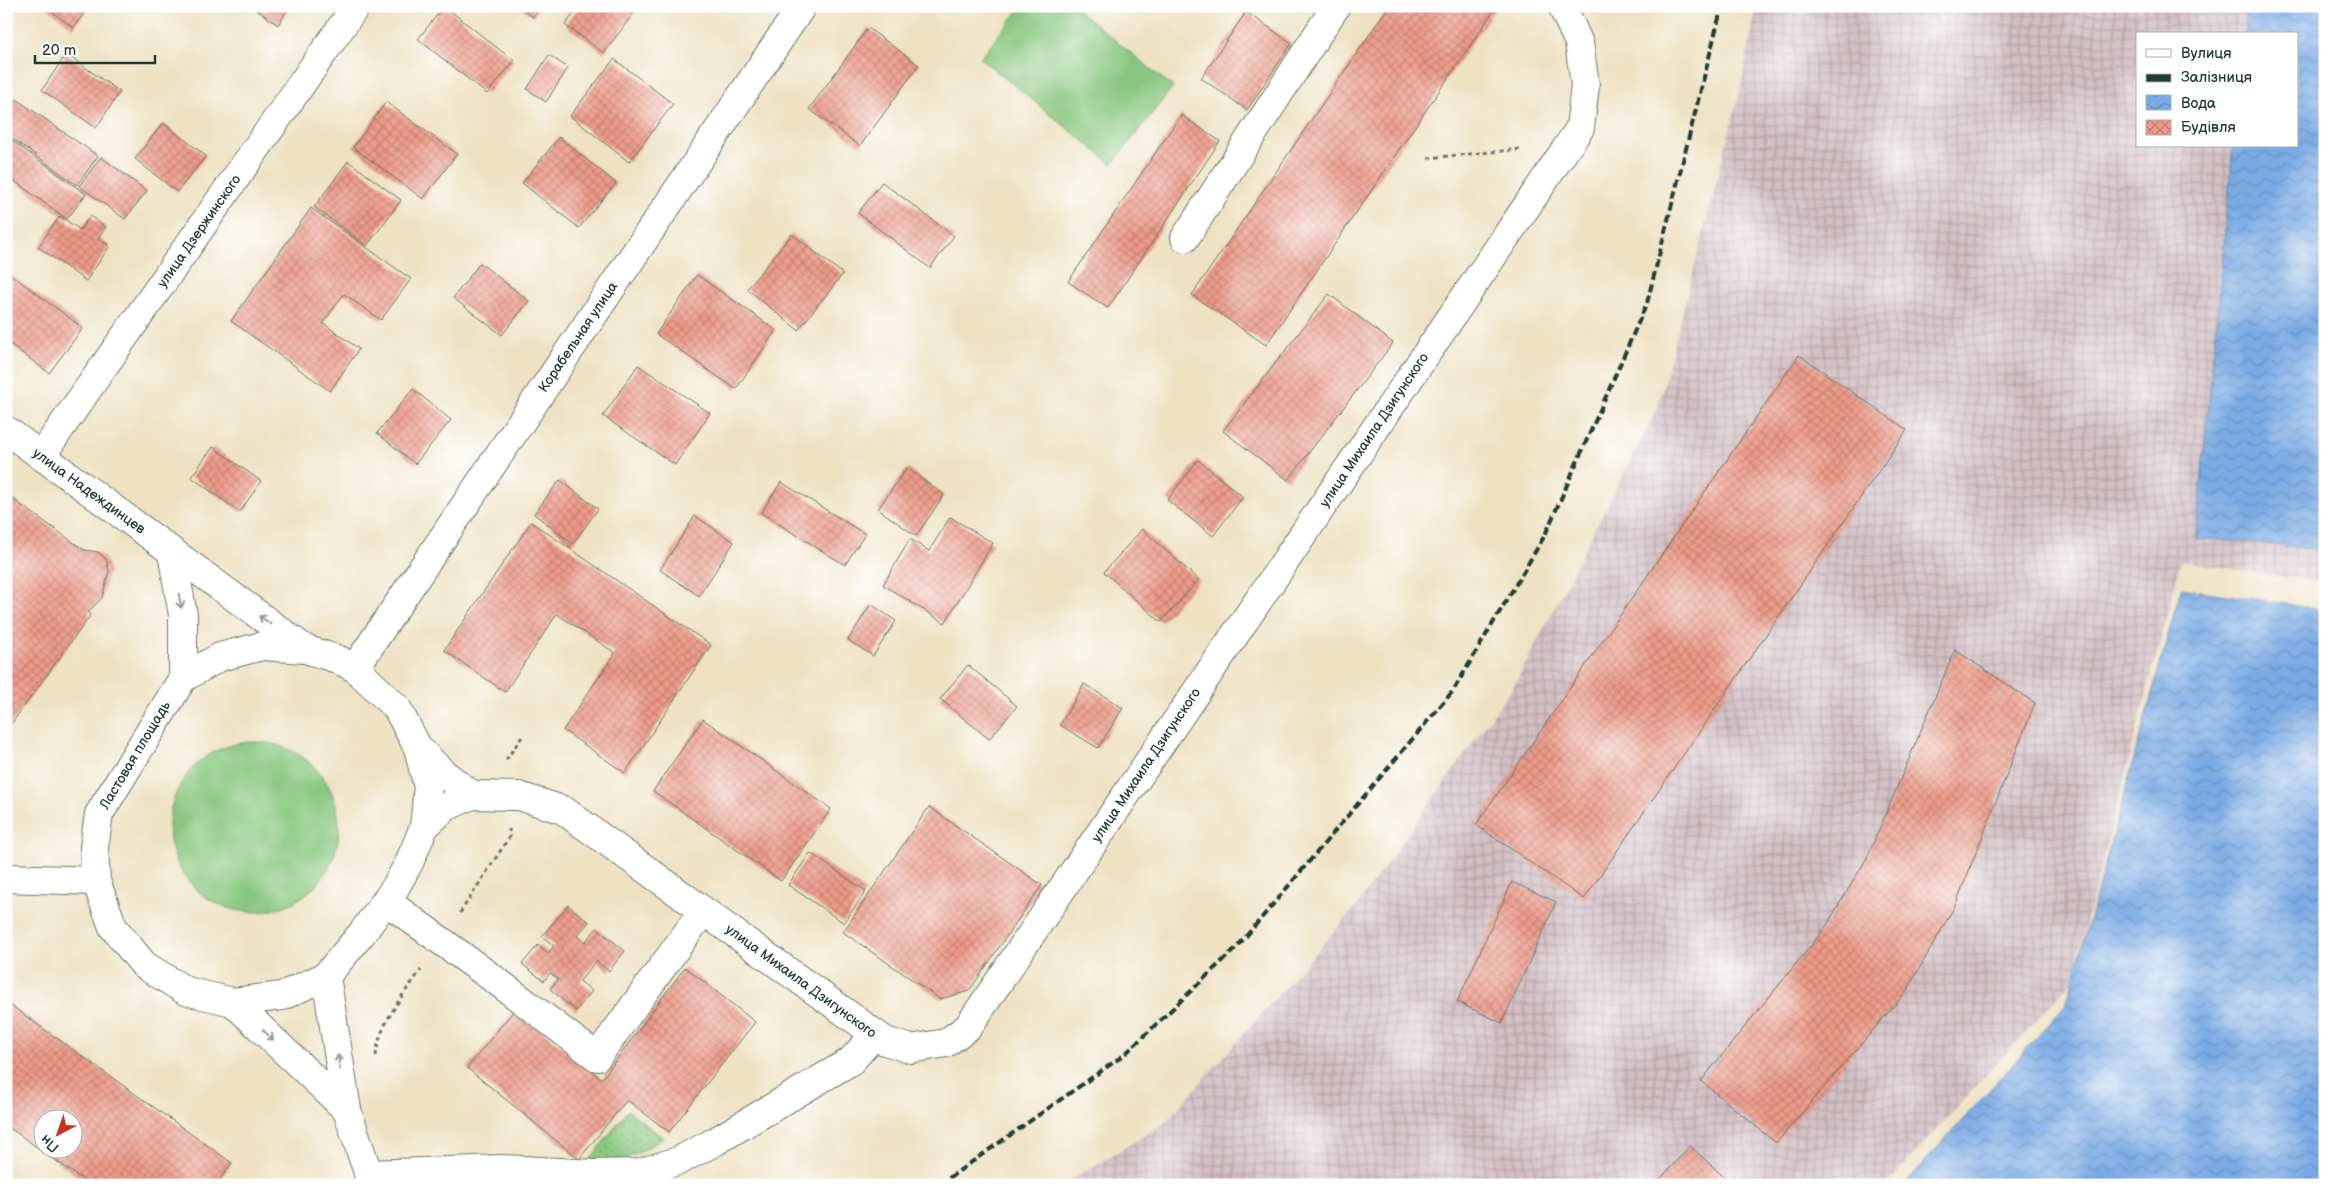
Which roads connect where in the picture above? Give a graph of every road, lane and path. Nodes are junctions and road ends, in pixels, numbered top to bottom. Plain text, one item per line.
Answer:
1 (356, 6) edge
2 (802, 6) edge
3 (1336, 6) edge
4 (1562, 6) edge
5 (1569, 144) junction
6 (1428, 158) dead end
7 (1186, 238) dead end
8 (6, 430) edge
9 (41, 456) junction
10 (172, 553) junction
11 (305, 649) junction
12 (355, 668) junction
13 (183, 678) junction
14 (523, 734) dead end
15 (418, 748) junction
16 (504, 764) dead end
17 (472, 795) junction
18 (508, 821) dead end
19 (424, 827) junction
20 (6, 878) edge
21 (96, 881) junction
22 (386, 901) junction
23 (703, 911) junction
24 (442, 941) junction
25 (326, 976) junction
26 (233, 1002) junction
27 (875, 1034) junction
28 (375, 1062) dead end
29 (347, 1110) junction
30 (370, 1179) edge

1 - 9 street, улица Дзержинского
2 - 12 street, Корабельная улица
3 - 7 street
4 - 5 street, улица Михаила Дзигунского
5 - 6 path
5 - 27 street, улица Михаила Дзигунского
8 - 9 street, улица Надеждинцев
9 - 10 street, улица Надеждинцев
11 -> 10 street, улица Надеждинцев
10 -> 13 street
11 - 12 street, улица Надеждинцев
11 - 13 street, улица Надеждинцев
12 - 15 street, улица Надеждинцев
13 - 21 street, Ластовая площадь
14 - 16 path
15 - 17 street, улица Надеждинцев
15 - 19 street
17 - 19 street
17 - 23 street, улица Михаила Дзигунского
18 - 24 path
19 - 22 street, Ластовая площадь
20 - 21 street
21 - 26 street, Ластовая площадь
22 - 24 street
22 - 25 street, Ластовая площадь
23 - 24 street
23 - 27 street, улица Михаила Дзигунского
24 - 28 path
25 - 26 street, Ластовая площадь
29 -> 25 street
26 -> 29 street
27 - 30 street
29 - 30 street

